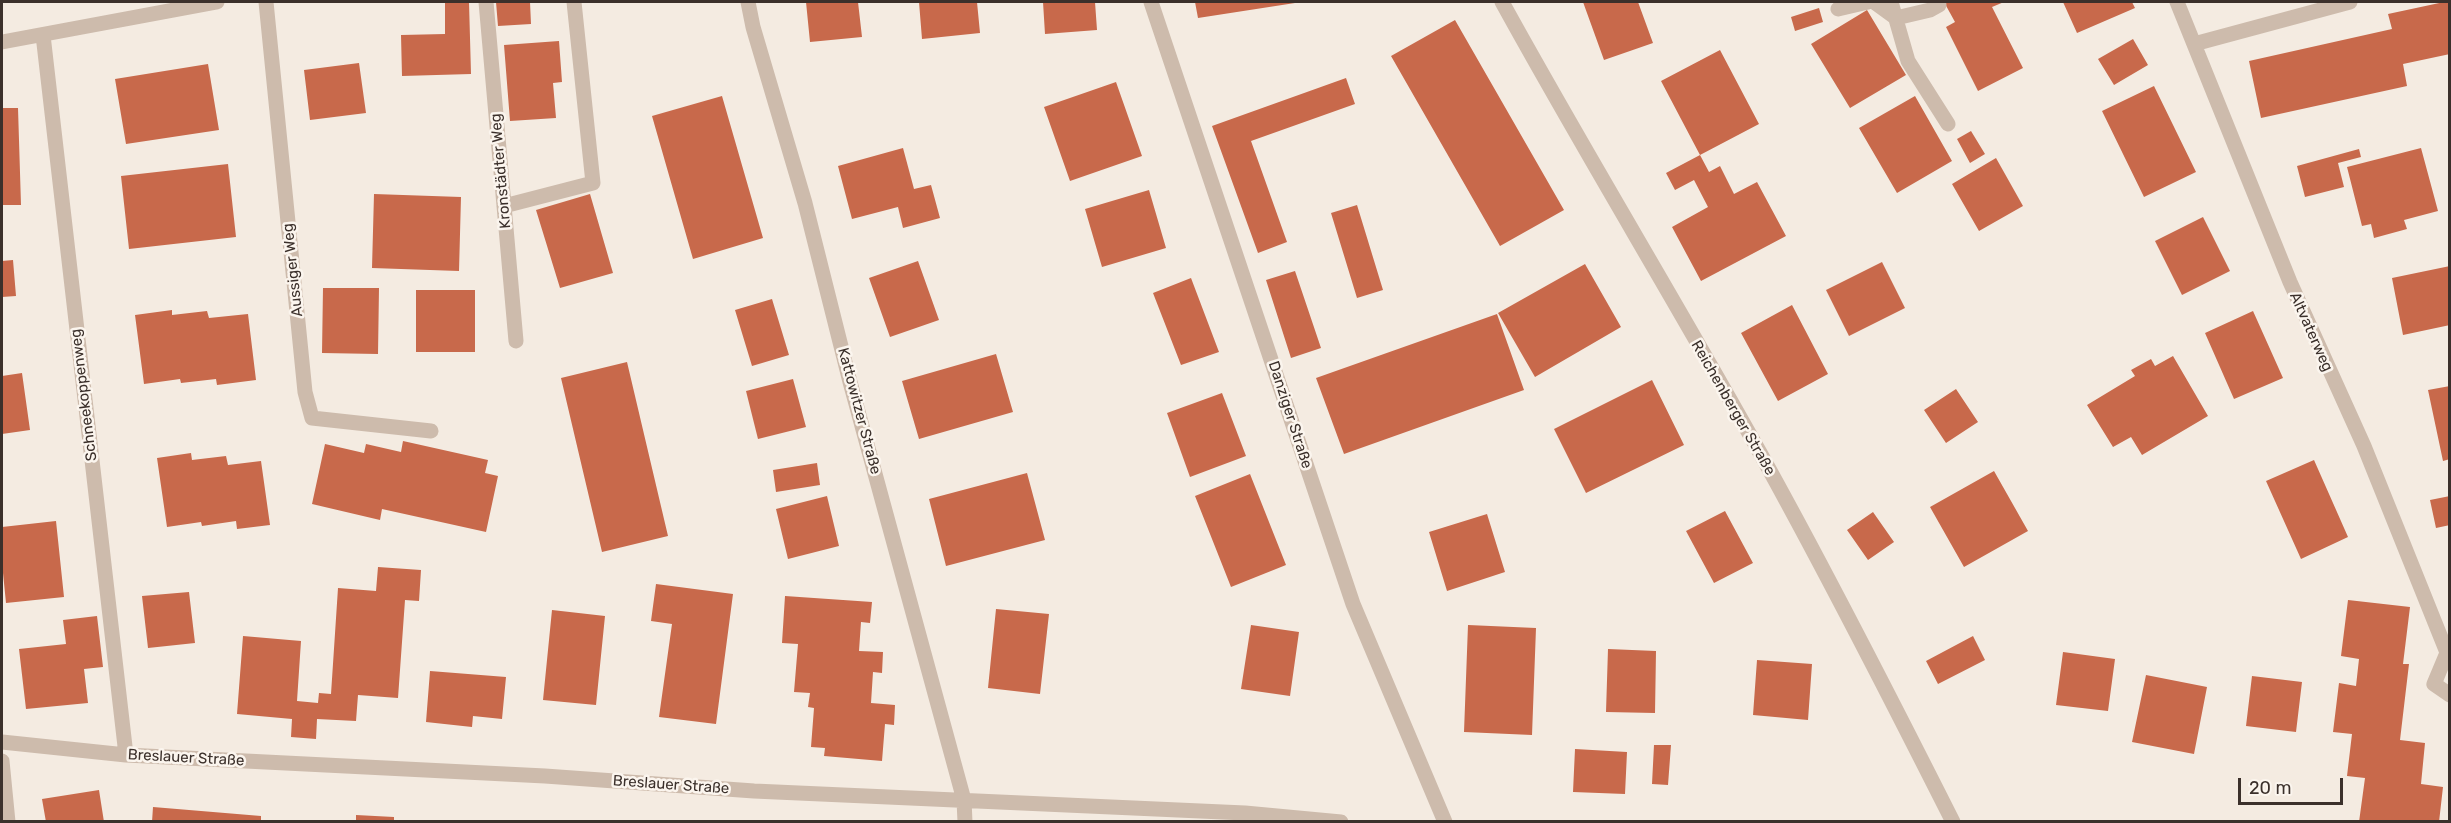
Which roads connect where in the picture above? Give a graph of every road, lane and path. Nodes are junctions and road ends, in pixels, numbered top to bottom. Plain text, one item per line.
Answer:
1 (217, 2) edge
2 (266, 2) edge
3 (486, 2) edge
4 (574, 2) edge
5 (748, 2) edge
6 (1152, 2) edge
7 (1502, 2) edge
8 (1868, 2) edge
9 (1874, 2) edge
10 (1891, 2) edge
11 (2177, 2) edge
12 (2350, 2) edge
13 (1939, 5) dead end
14 (1839, 9) dead end
15 (1896, 18) junction
16 (43, 35) junction
17 (2, 42) edge
18 (2194, 44) junction
19 (1948, 124) dead end
20 (504, 206) junction
21 (516, 341) dead end
22 (431, 431) dead end
23 (2448, 657) edge
24 (2450, 695) edge
25 (2, 742) edge
26 (126, 755) junction
27 (2, 761) edge
28 (964, 800) junction
29 (8, 822) edge
30 (965, 822) edge
31 (1341, 822) edge
32 (1445, 822) edge
33 (1953, 822) edge

1 - 16 street
2 - 22 street, Aussiger Weg
3 - 20 street, Kronstädter Weg
4 - 20 street
5 - 28 street, Kattowitzer Straße
6 - 32 street, Danziger Straße
7 - 33 street, Reichenberger Straße
8 - 14 street
9 - 15 street
10 - 15 street
11 - 18 street, Altvaterweg
12 - 18 street
13 - 15 street
15 - 19 street
16 - 17 street
16 - 26 street, Schneekoppenweg
18 - 23 street, Altvaterweg
20 - 21 street, Kronstädter Weg
23 - 24 street
25 - 26 street, Breslauer Straße
26 - 28 street, Breslauer Straße
27 - 29 street
28 - 30 street, Kattowitzer Straße
28 - 31 street, Breslauer Straße

